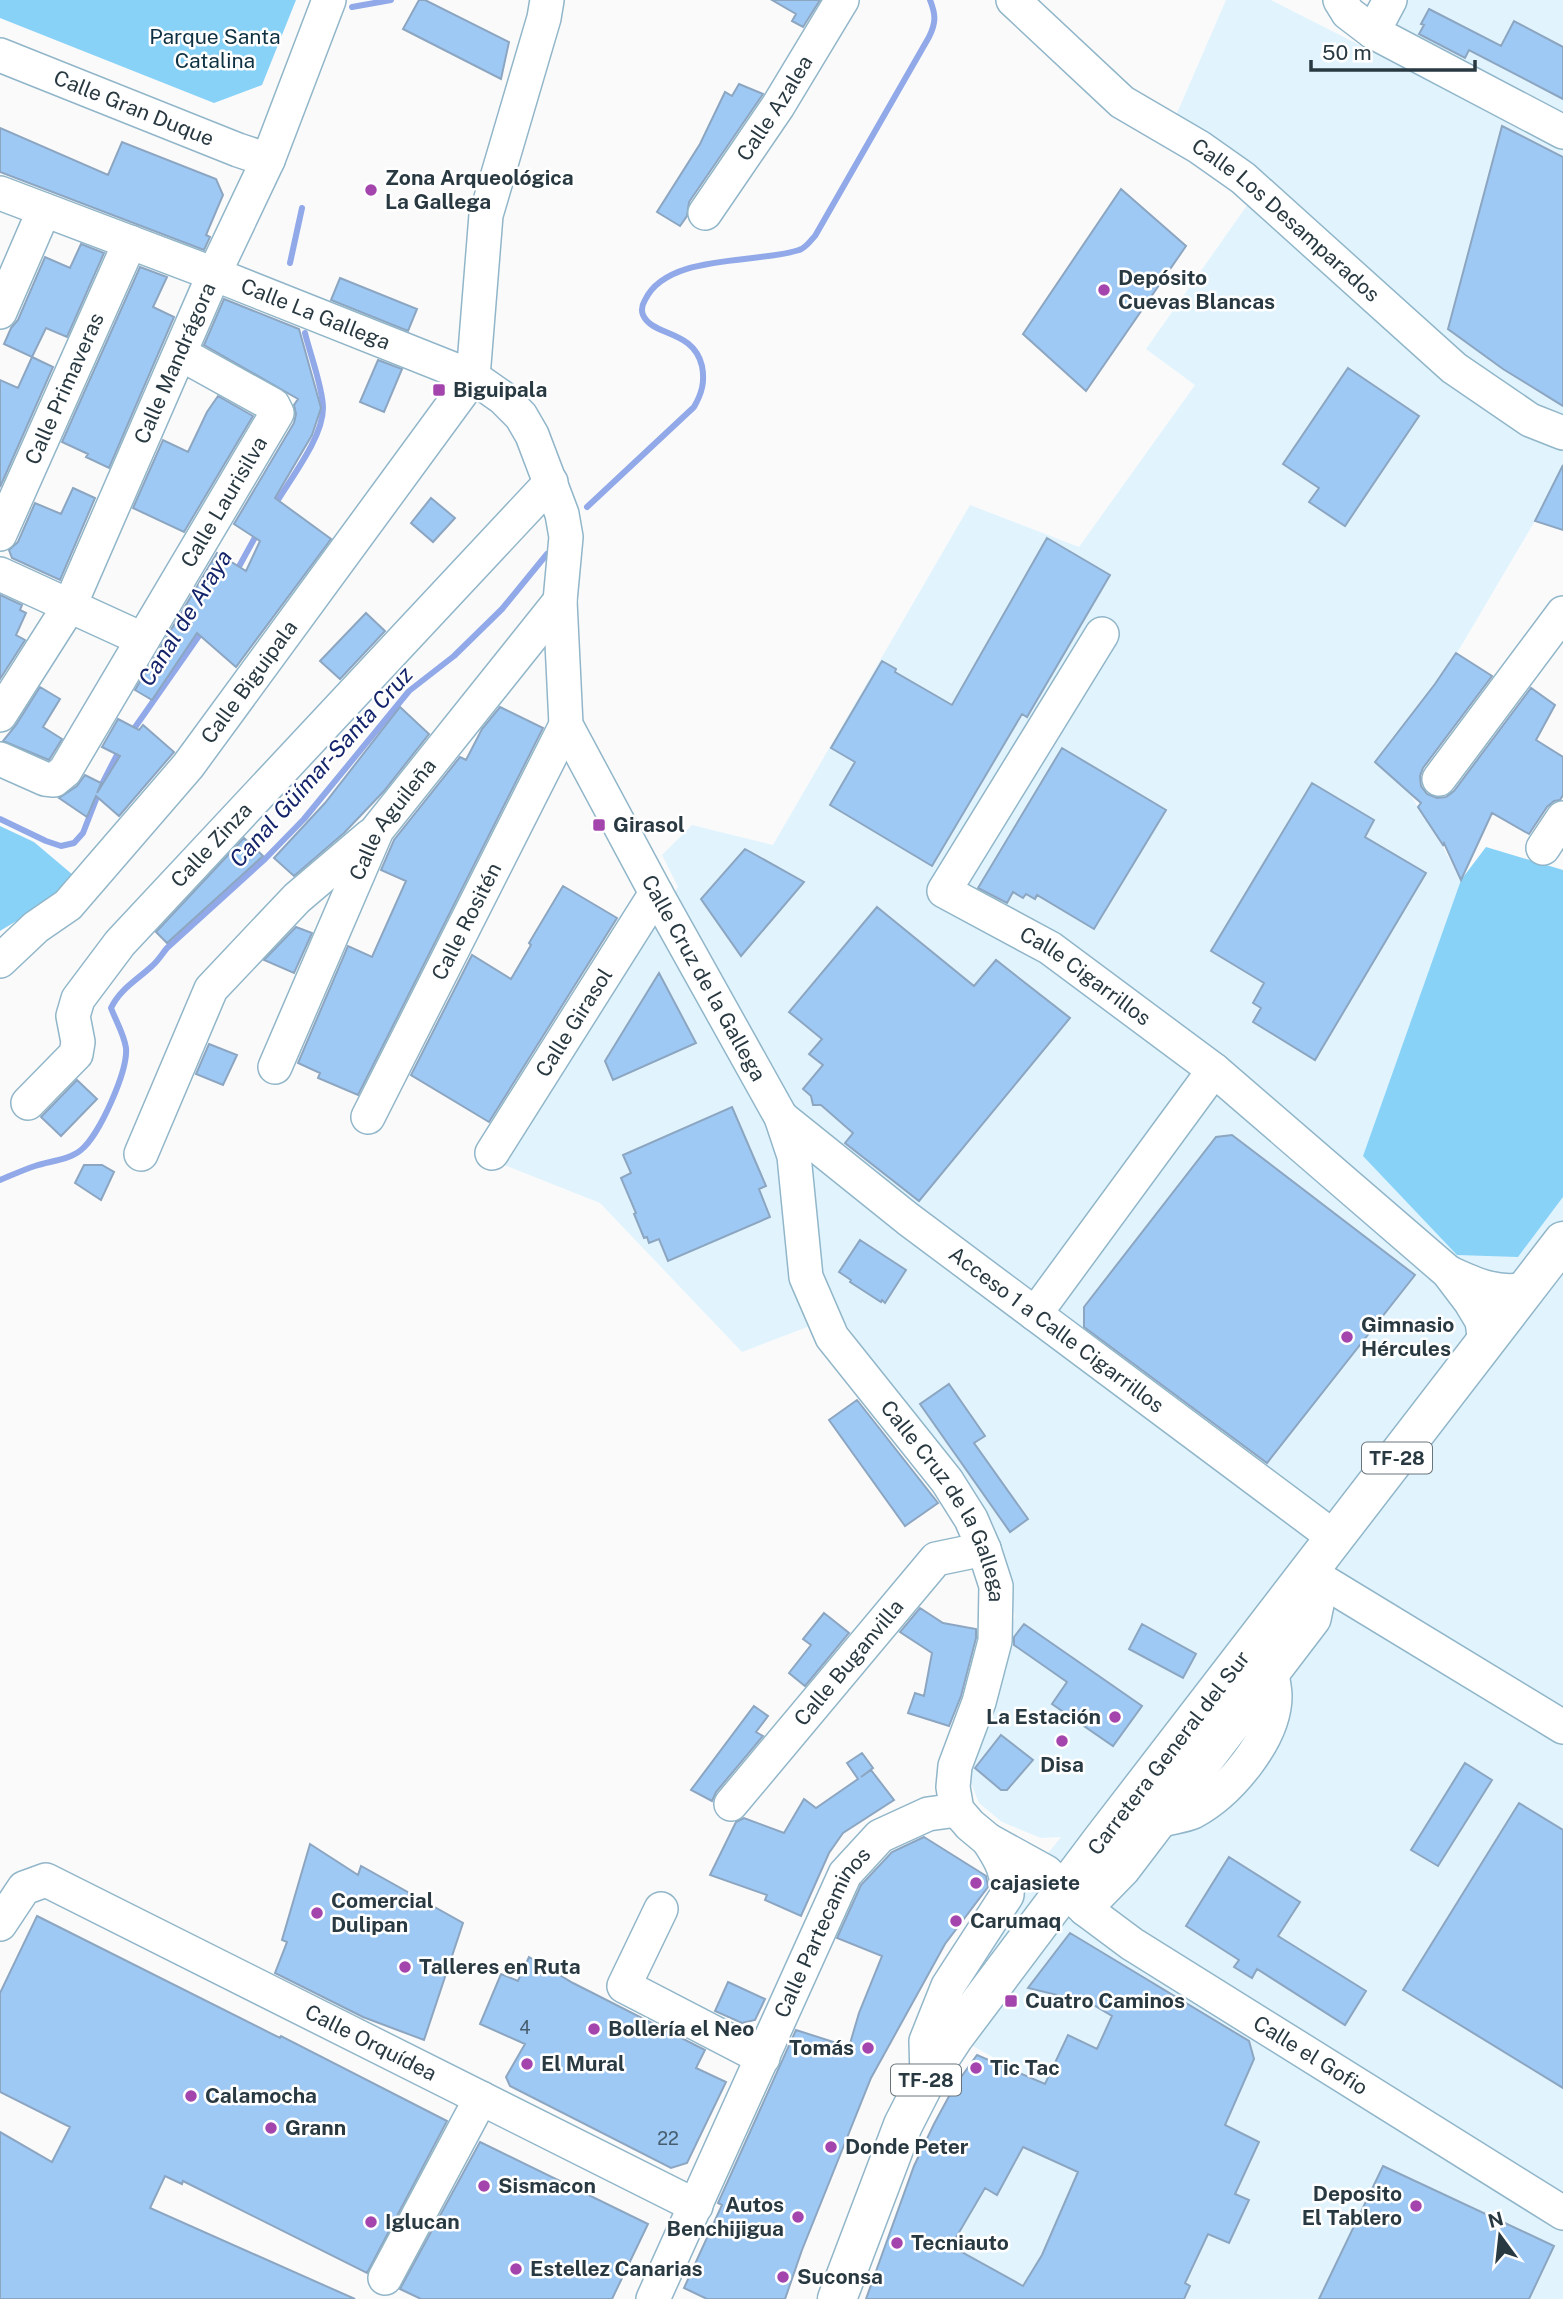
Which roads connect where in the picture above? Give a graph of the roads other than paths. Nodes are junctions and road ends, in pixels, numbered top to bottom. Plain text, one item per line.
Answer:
1 (329, 0) edge
2 (547, 0) edge
3 (842, 0) edge
4 (1013, 0) edge
5 (1340, 0) edge
6 (1390, 0) edge
7 (1373, 32) junction
8 (0, 55) edge
9 (1563, 132) edge
10 (268, 160) junction
11 (0, 193) edge
12 (44, 210) junction
13 (705, 213) dead end
14 (130, 242) junction
15 (214, 274) junction
16 (0, 312) edge
17 (181, 354) junction
18 (473, 377) junction
19 (1563, 433) edge
20 (551, 482) junction
21 (0, 534) edge
22 (0, 574) edge
23 (560, 601) junction
24 (70, 605) junction
25 (1563, 613) edge
26 (1102, 634) dead end
27 (142, 639) junction
28 (0, 715) edge
29 (566, 725) junction
30 (0, 759) edge
31 (1439, 779) dead end
32 (1563, 818) edge
33 (377, 830) junction
34 (1543, 848) dead end
35 (656, 892) junction
36 (0, 961) edge
37 (275, 1067) dead end
38 (1214, 1070) junction
39 (28, 1103) dead end
40 (368, 1117) dead end
41 (781, 1117) junction
42 (492, 1153) dead end
43 (141, 1154) dead end
44 (1563, 1241) edge
45 (1448, 1272) junction
46 (1527, 1289) junction
47 (1035, 1314) junction
48 (1485, 1344) junction
49 (1335, 1538) junction
50 (984, 1549) junction
51 (1315, 1576) junction
52 (1563, 1727) edge
53 (731, 1804) dead end
54 (957, 1810) junction
55 (988, 1840) junction
56 (1075, 1899) junction
57 (661, 1909) dead end
58 (0, 1924) edge
59 (762, 2058) junction
60 (927, 2078) junction
61 (481, 2098) junction
62 (696, 2206) junction
63 (1563, 2213) edge
64 (385, 2278) dead end
65 (653, 2299) edge
66 (836, 2299) edge

1 - 10 street, Calle Mandrágora
2 - 18 street
3 - 13 street, Calle Azalea
4 - 19 street, Calle Los Desamparados
5 - 7 street
6 - 7 street
7 - 9 street
8 - 10 street, Calle Gran Duque
10 - 15 street, Calle Mandrágora
11 - 12 street, Calle La Gallega
12 - 14 street, Calle La Gallega
12 - 16 street
14 - 15 street, Calle La Gallega
14 - 21 street, Calle Primaveras
15 - 17 street, Calle Mandrágora
15 - 18 street, Calle La Gallega
17 - 24 street, Calle Mandrágora
17 - 27 street, Calle Laurisilva
18 - 20 street, Calle Cruz de la Gallega
18 - 36 street, Calle Biguipala
20 - 23 street, Calle Cruz de la Gallega
20 - 39 street, Calle Zinza
22 - 24 street
23 - 29 street, Calle Cruz de la Gallega
23 - 33 street, Calle Aguileña
24 - 27 street
24 - 28 street, Calle Mandrágora
25 - 31 street
26 - 38 street, Calle Cigarrillos
27 - 30 street, Calle Laurisilva
29 - 35 street, Calle Cruz de la Gallega
29 - 40 street, Calle Rositén
32 - 34 street
33 - 37 street, Calle Aguileña
33 - 43 street
35 - 41 street, Calle Cruz de la Gallega
35 - 42 street, Calle Girasol
38 - 45 street, Calle Cigarrillos
38 - 47 street
41 - 47 street, Acceso 1 a Calle Cigarrillos
41 - 50 street, Calle Cruz de la Gallega
44 - 46 main road, Carretera General del Sur / TF-28
45 - 46 street
45 - 48 street
46 - 48 main road, Carretera General del Sur / TF-28
47 - 49 street, Acceso 1 a Calle Cigarrillos
48 - 49 main road, Carretera General del Sur / TF-28
49 - 51 main road, Carretera General del Sur / TF-28
50 - 53 street, Calle Buganvilla
50 - 54 street, Calle Cruz de la Gallega
51 - 52 street
51 - 56 main road, Carretera General del Sur / TF-28
51 - 56 street
54 - 55 street
54 - 59 street, Calle Partecaminos
55 - 56 street
55 - 60 street
56 - 60 main road, Carretera General del Sur / TF-28
56 - 63 street, Calle el Gofio
57 - 59 street
58 - 61 street, Calle Orquídea
59 - 62 street, Calle Partecaminos
60 - 66 main road, Carretera General del Sur / TF-28
61 - 62 street, Calle Orquídea
61 - 64 street
62 - 65 street, Calle Partecaminos

